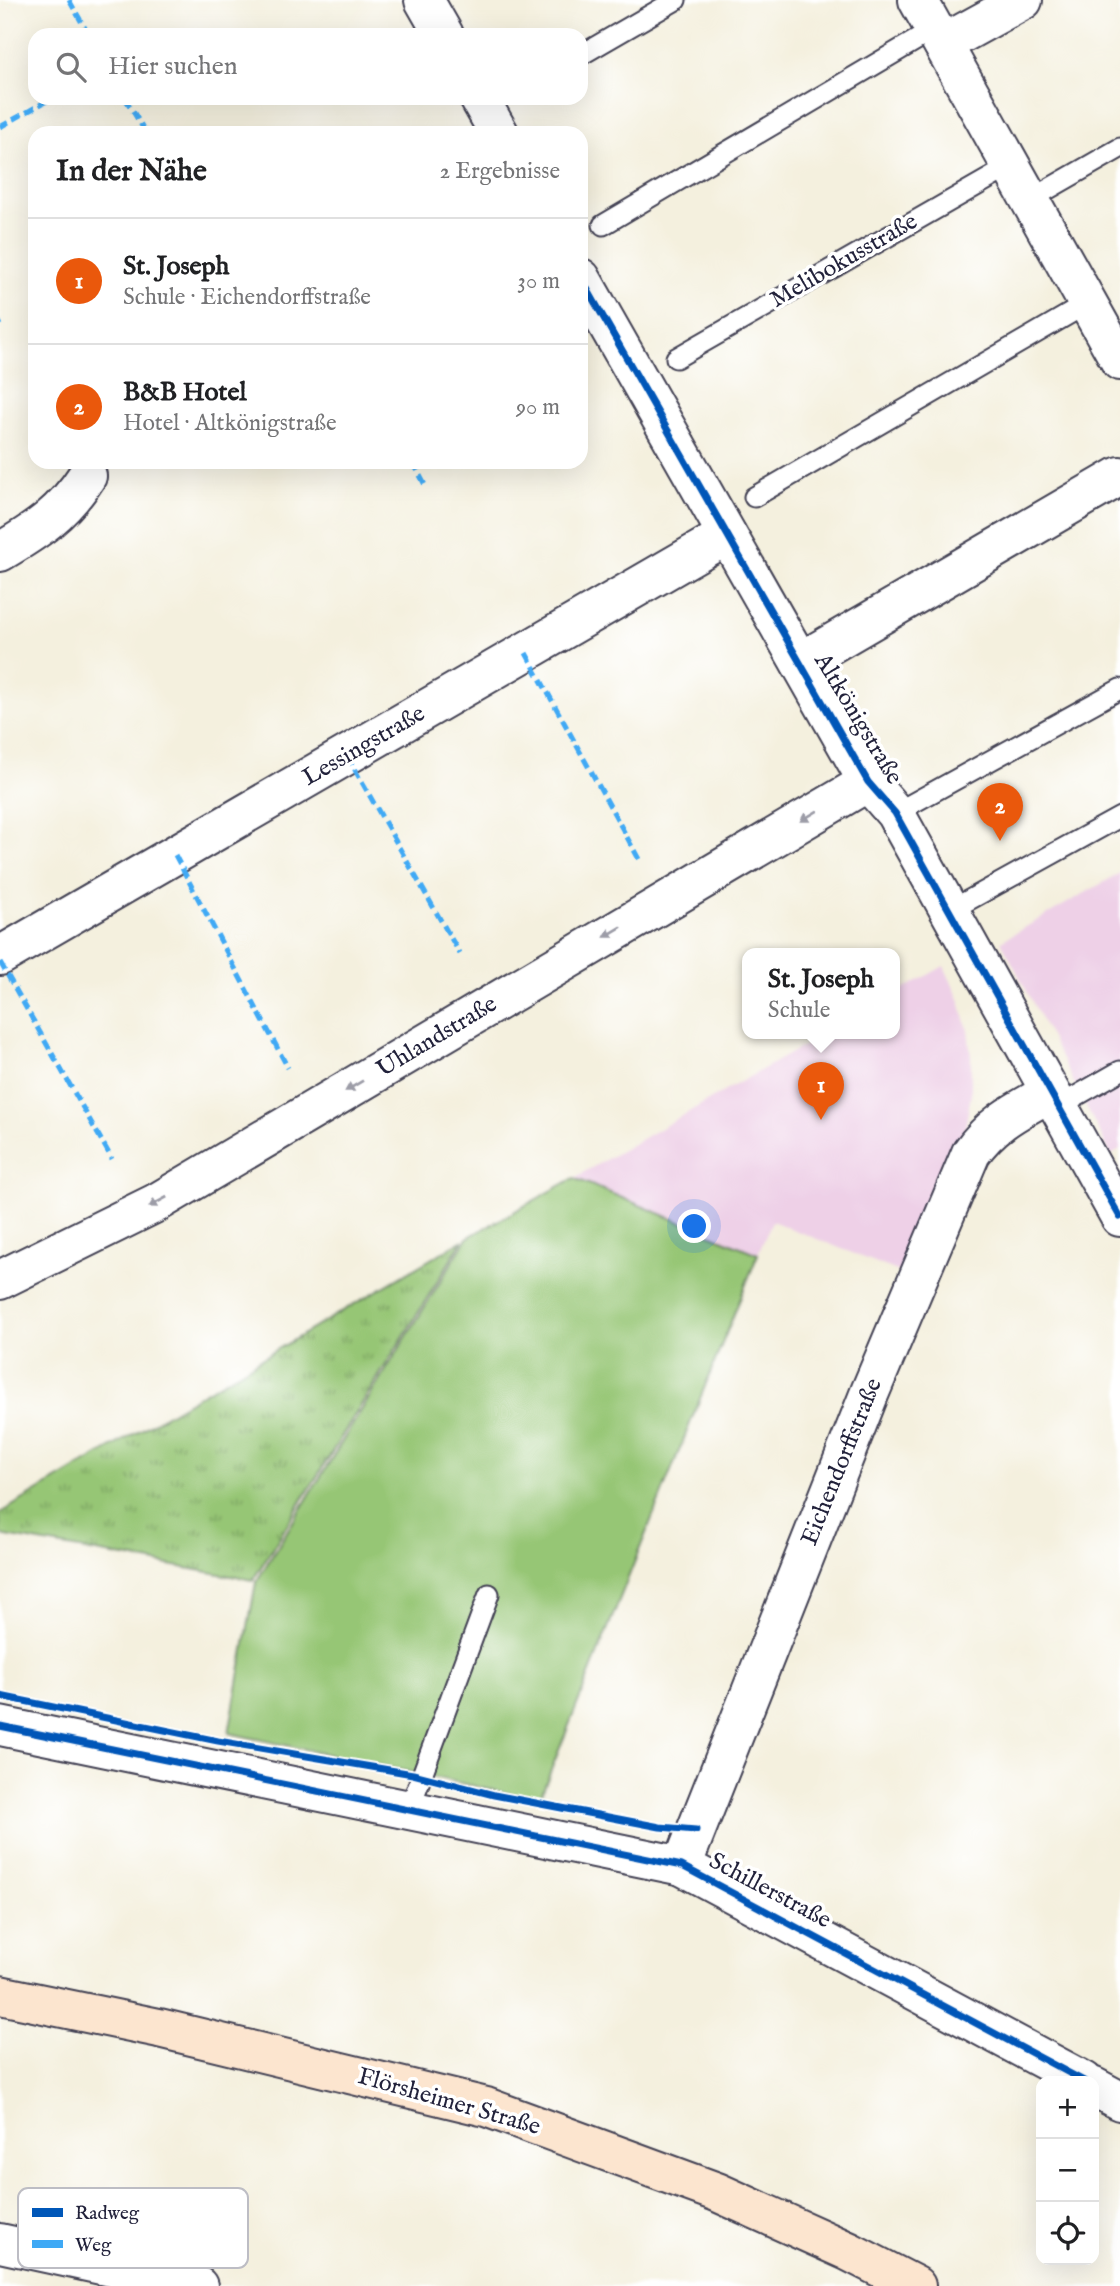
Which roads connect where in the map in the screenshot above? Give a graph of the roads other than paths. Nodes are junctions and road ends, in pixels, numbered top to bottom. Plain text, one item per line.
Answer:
1 (424, 0) edge
2 (676, 0) edge
3 (1023, 0) edge
4 (932, 24) edge
5 (440, 28) edge
6 (588, 51) edge
7 (483, 105) edge
8 (495, 126) edge
9 (1120, 148) edge
10 (1011, 166) junction
11 (1031, 199) junction
12 (603, 225) dead end
13 (588, 290) edge
14 (1101, 313) junction
15 (676, 358) dead end
16 (1120, 361) edge
17 (87, 475) dead end
18 (1120, 476) edge
19 (754, 497) dead end
20 (727, 534) junction
21 (0, 552) edge
22 (800, 662) junction
23 (1120, 689) edge
24 (868, 782) junction
25 (895, 813) junction
26 (1120, 817) edge
27 (949, 912) junction
28 (0, 956) edge
29 (1120, 1071) edge
30 (1053, 1100) junction
31 (1120, 1217) edge
32 (0, 1280) edge
33 (489, 1594) dead end
34 (0, 1726) edge
35 (409, 1810) junction
36 (682, 1866) junction
37 (0, 1995) edge
38 (1075, 2076) edge
39 (1099, 2090) edge
40 (1120, 2101) edge
41 (0, 2244) edge
42 (18, 2248) edge
43 (113, 2268) edge
44 (198, 2286) edge
45 (916, 2286) edge

1 - 5 street
2 - 6 lane
3 - 4 street
4 - 10 street
4 - 12 lane
7 - 8 street
9 - 11 lane
10 - 11 street
10 - 15 lane, Melibokusstraße
11 - 14 street
13 - 20 street, Altkönigstraße
14 - 16 street
14 - 19 lane
17 - 21 street
18 - 22 street
20 - 22 street, Altkönigstraße
20 - 28 street, Lessingstraße
22 - 24 street, Altkönigstraße
23 - 25 lane
24 - 25 street, Altkönigstraße
24 -> 32 street, Uhlandstraße
25 - 27 street, Altkönigstraße
26 - 27 lane
27 - 30 street, Altkönigstraße
29 - 30 lane
30 - 31 street, Altkönigstraße
30 - 36 street, Eichendorffstraße
33 - 35 lane
34 - 35 street, Schillerstraße
35 - 36 street, Schillerstraße
36 - 38 street, Schillerstraße
37 - 45 main road, Flörsheimer Straße
39 - 40 street
41 - 42 street
43 - 44 street

